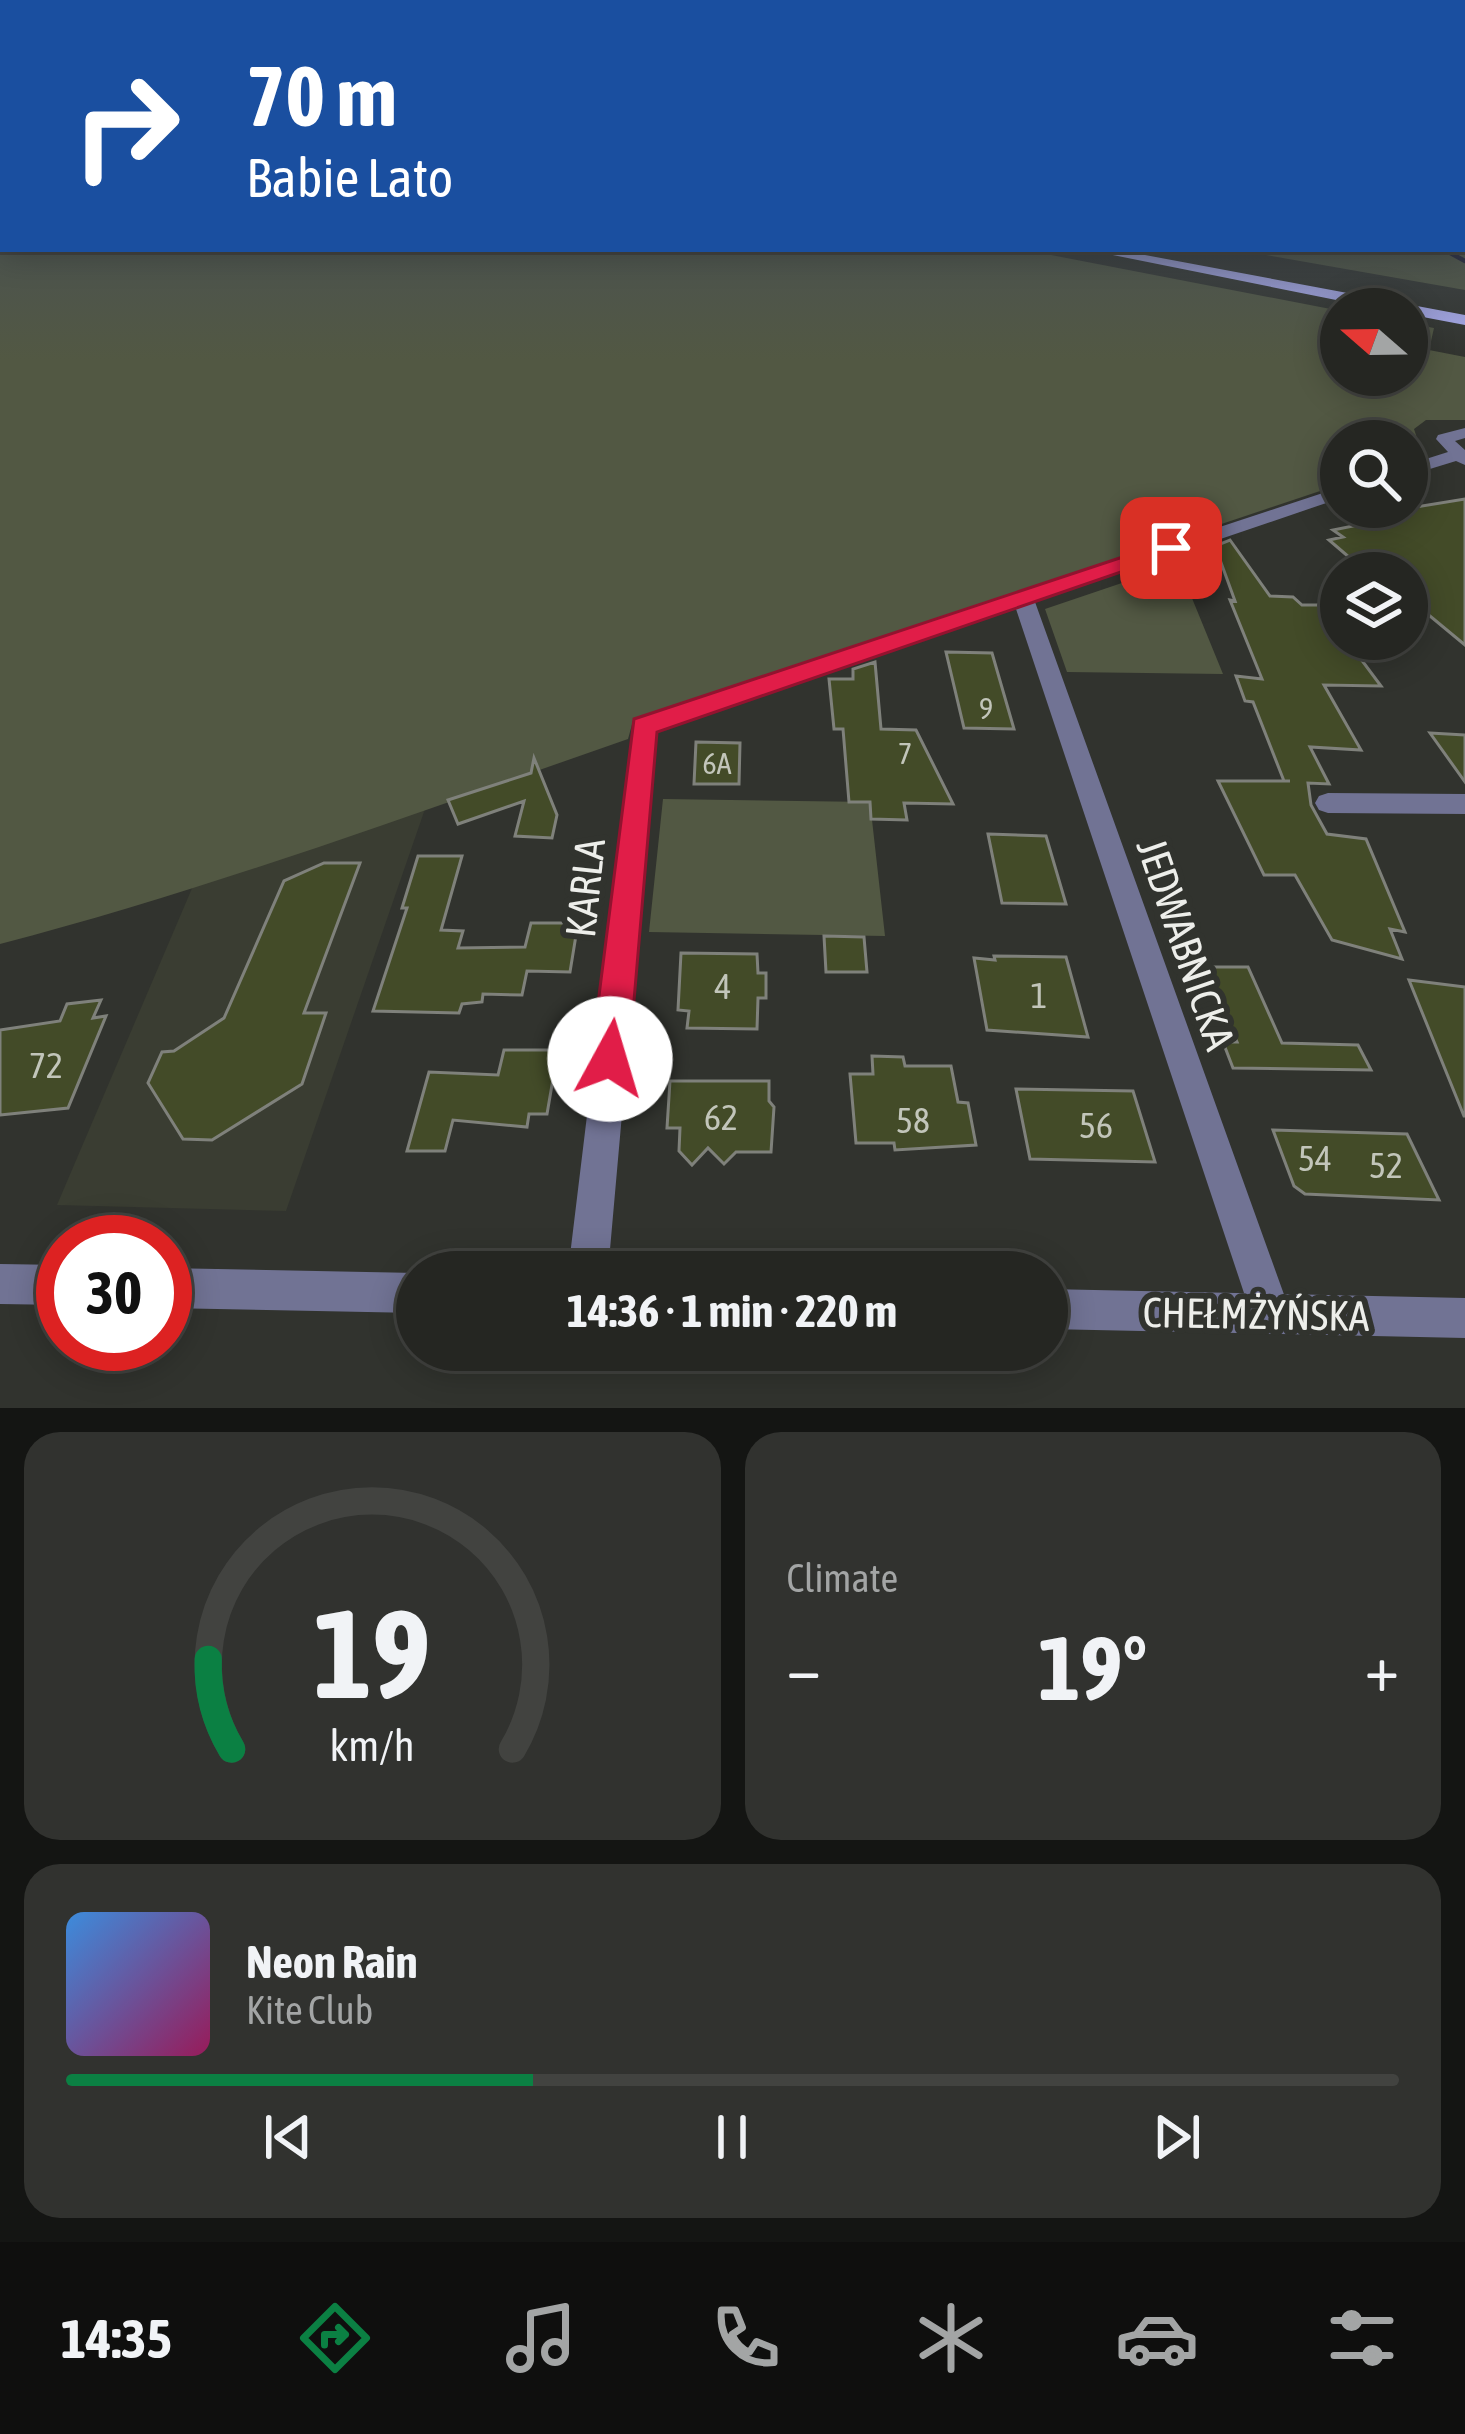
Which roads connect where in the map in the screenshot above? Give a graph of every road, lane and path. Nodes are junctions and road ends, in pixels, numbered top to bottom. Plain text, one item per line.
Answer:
1 (1106, 252) edge
2 (1164, 252) edge
3 (1465, 307) edge
4 (1465, 320) edge
5 (1465, 433) edge
6 (1461, 458) edge
7 (1428, 466) edge
8 (1320, 499) edge
9 (1024, 600) junction
10 (1328, 803) dead end
11 (1465, 804) edge
12 (590, 1251) edge
13 (0, 1284) edge
14 (36, 1285) edge
15 (192, 1289) edge
16 (396, 1293) edge
17 (1068, 1309) edge
18 (1270, 1314) junction
19 (1465, 1318) edge

1 - 4 main road
2 - 3 main road
5 - 6 street
6 - 7 street
8 - 9 street
9 - 12 street, KARLA
9 - 18 street, JEDWABNICKA
10 - 11 street
13 - 14 street
15 - 16 street
17 - 18 street, CHEŁMŻYŃSKA
18 - 19 street, CHEŁMŻYŃSKA

